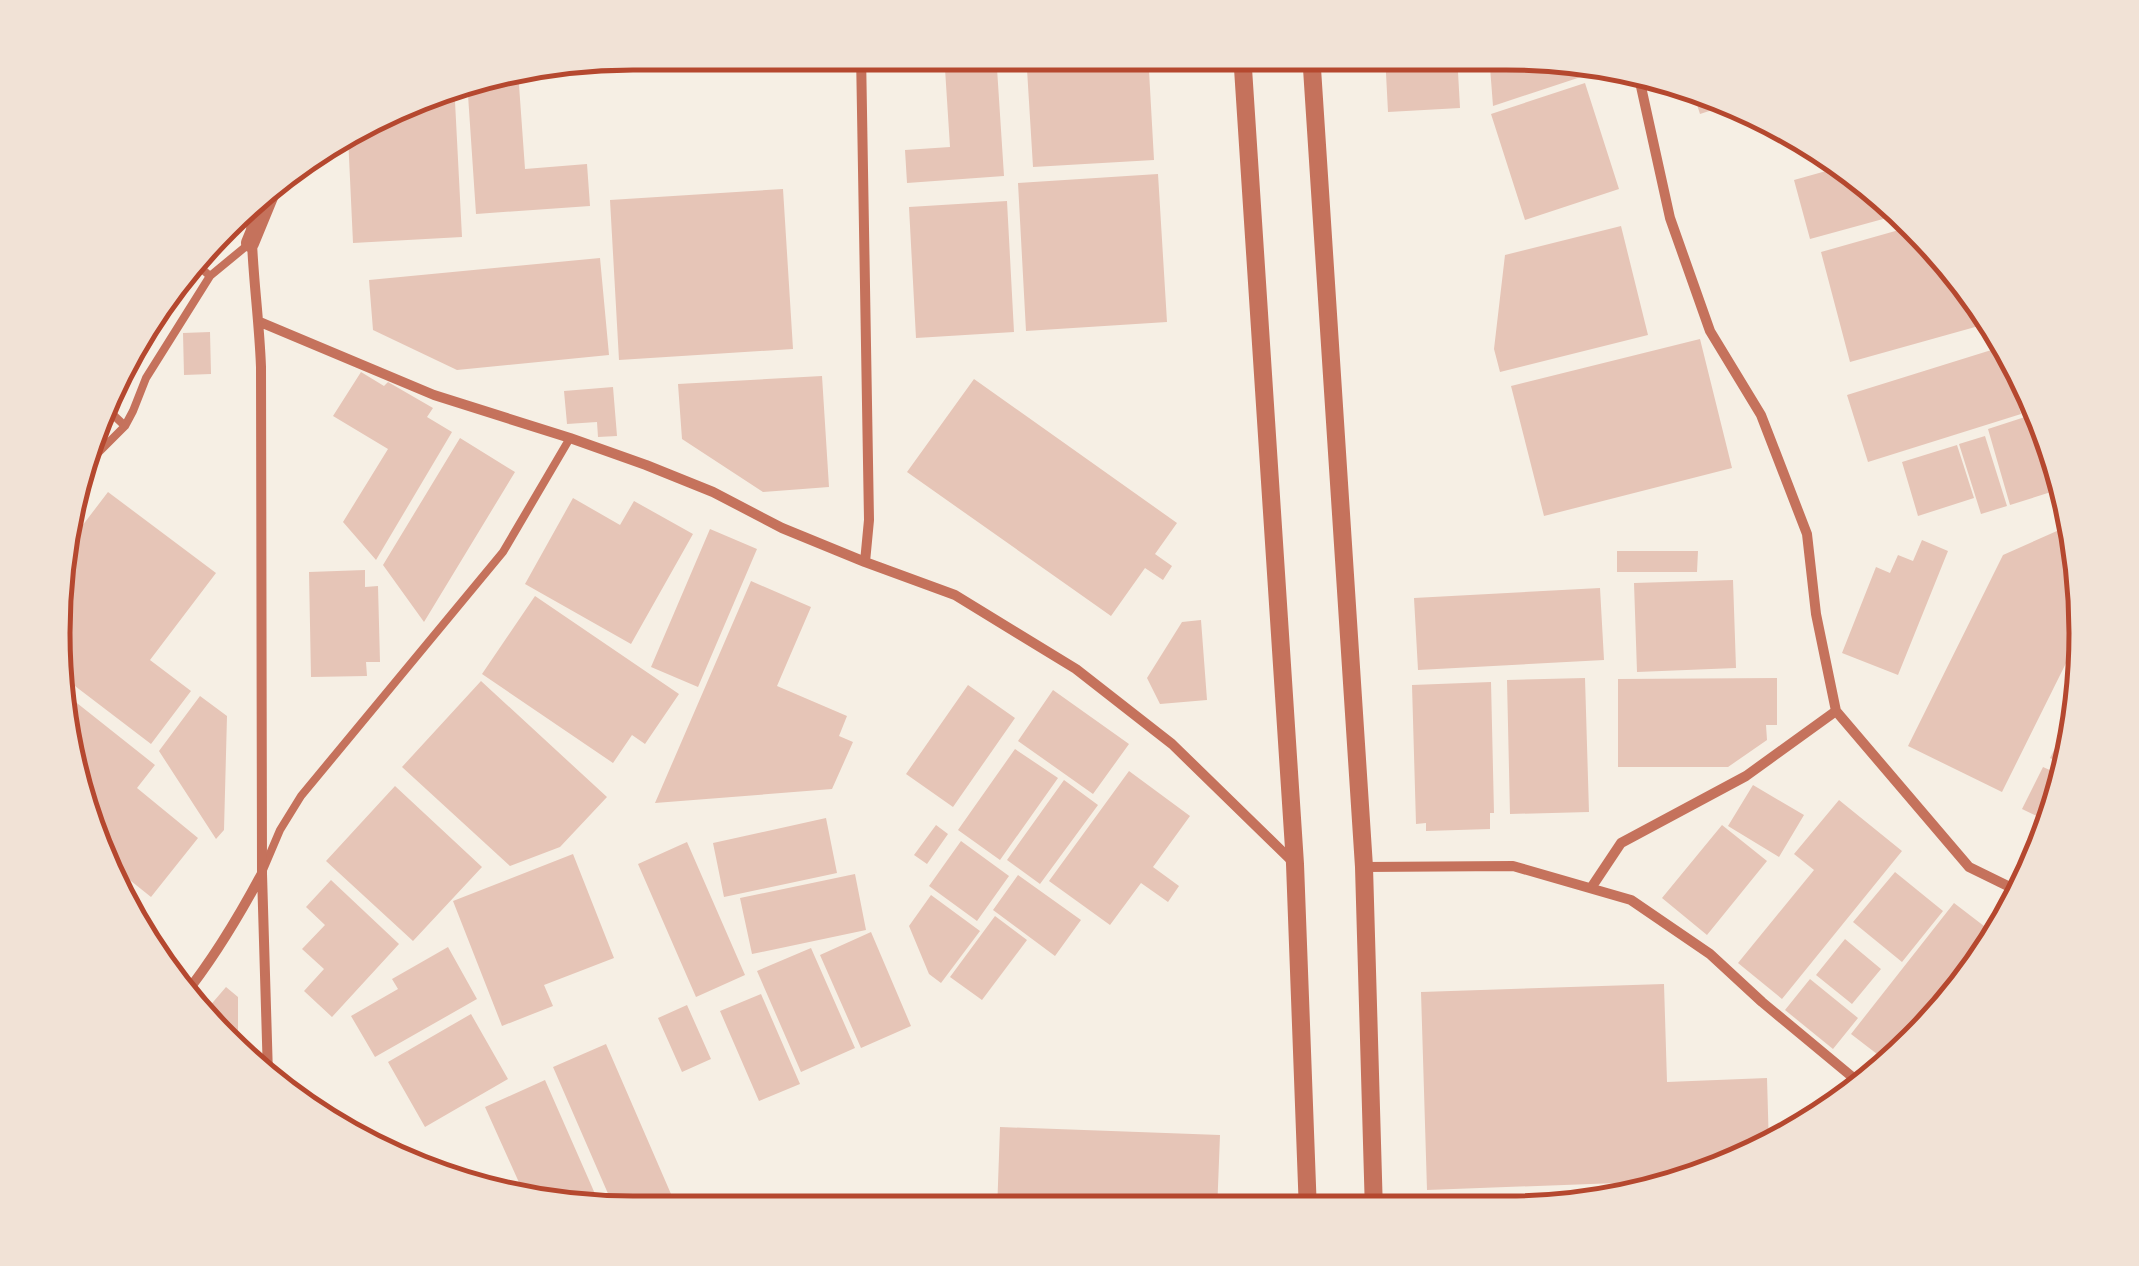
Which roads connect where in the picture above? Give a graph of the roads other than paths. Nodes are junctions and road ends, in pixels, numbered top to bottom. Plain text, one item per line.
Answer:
1 (861, 70) edge
2 (1243, 70) edge
3 (1312, 70) edge
4 (1641, 87) edge
5 (264, 208) edge
6 (250, 221) edge
7 (250, 243) junction
8 (203, 270) edge
9 (210, 276) junction
10 (260, 322) junction
11 (114, 416) edge
12 (125, 426) junction
13 (570, 438) junction
14 (101, 450) edge
15 (865, 562) junction
16 (1836, 711) junction
17 (1295, 864) junction
18 (1364, 868) junction
19 (262, 874) junction
20 (2009, 886) edge
21 (1591, 888) junction
22 (193, 985) edge
23 (268, 1061) edge
24 (1852, 1077) edge
25 (1307, 1196) edge
26 (1374, 1196) edge

1 - 15 street
2 - 17 street
3 - 18 street
4 - 16 street
5 - 7 street
6 - 7 street
7 - 9 lane
7 - 10 street
8 - 9 lane
9 - 12 lane
10 - 13 street
10 - 19 street
11 - 12 lane
12 - 14 lane
13 - 15 street
13 - 19 lane
15 - 17 street
16 - 20 street
16 - 21 street
17 - 25 street
18 - 21 street
18 - 26 street
19 - 22 street
19 - 23 street
21 - 24 street

